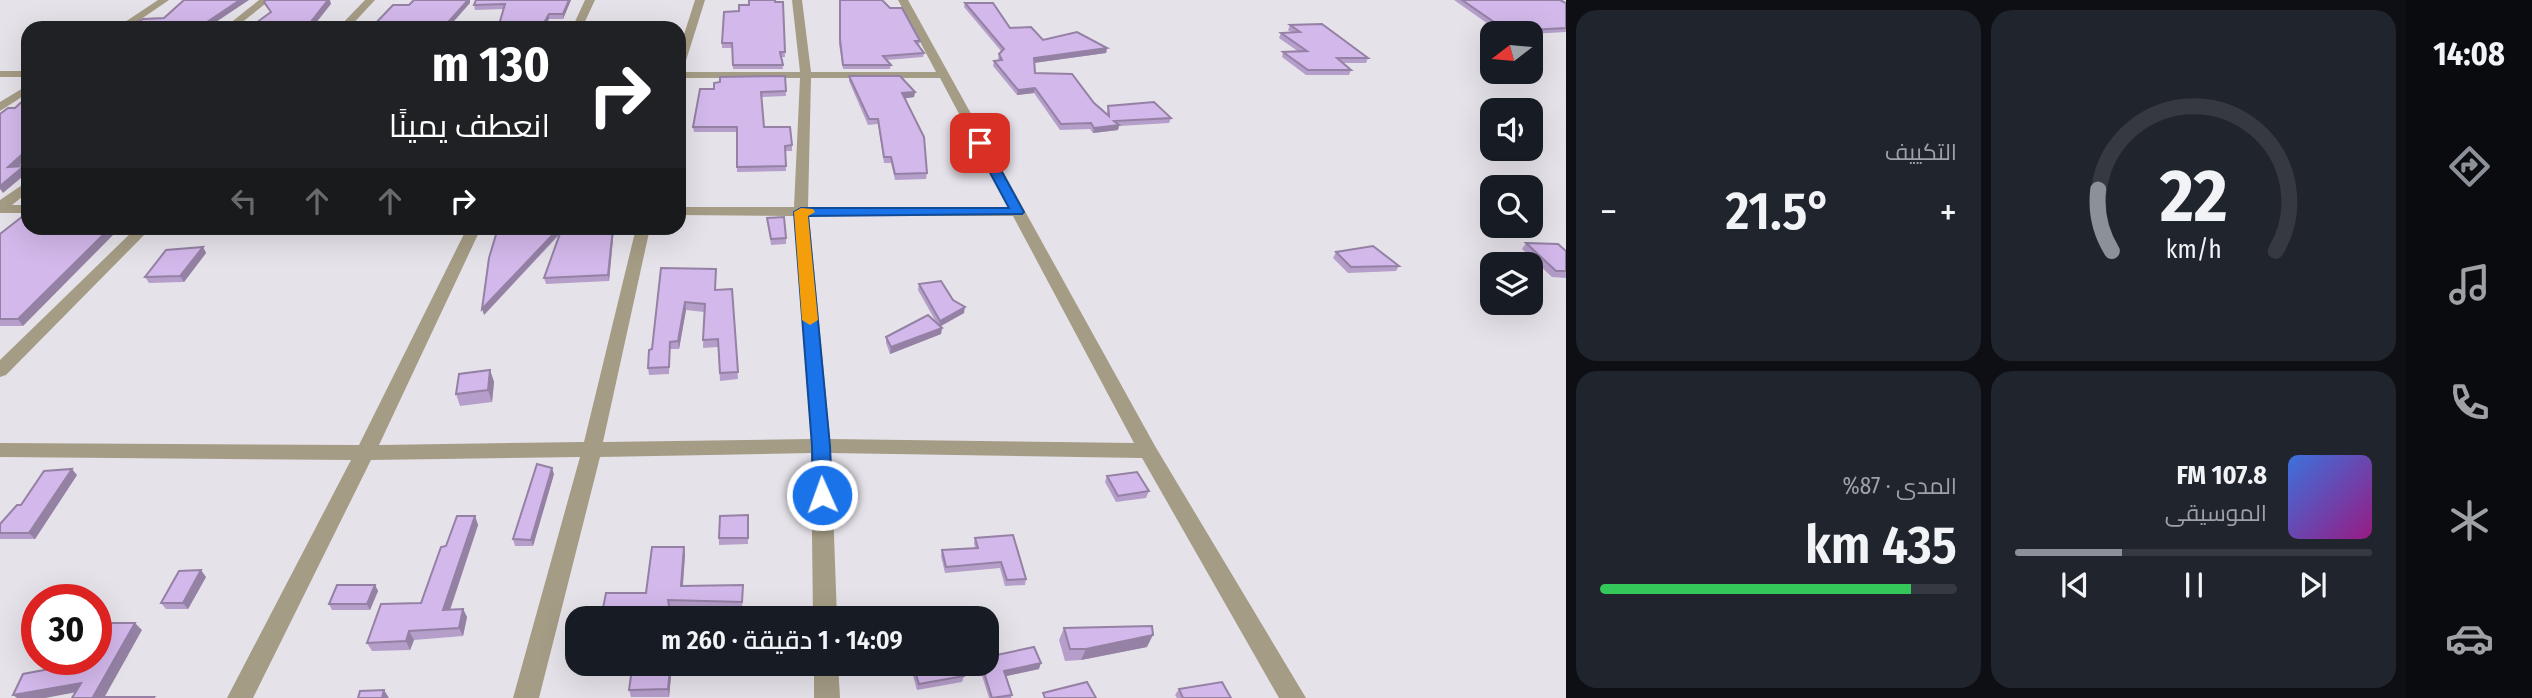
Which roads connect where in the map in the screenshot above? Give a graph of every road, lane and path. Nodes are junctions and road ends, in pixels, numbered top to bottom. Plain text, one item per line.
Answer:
1 (164, 0) edge
2 (265, 0) edge
3 (370, 0) edge
4 (590, 0) edge
5 (700, 0) edge
6 (797, 0) edge
7 (903, 0) edge
8 (132, 21) edge
9 (238, 21) edge
10 (349, 21) edge
11 (580, 21) edge
12 (686, 45) edge
13 (0, 75) edge
14 (21, 75) edge
15 (686, 75) edge
16 (806, 75) junction
17 (943, 75) junction
18 (21, 93) edge
19 (0, 107) edge
20 (21, 191) edge
21 (0, 208) edge
22 (21, 209) edge
23 (686, 211) edge
24 (801, 212) junction
25 (1017, 212) junction
26 (137, 235) edge
27 (471, 235) edge
28 (641, 235) edge
29 (0, 371) edge
30 (821, 446) junction
31 (592, 449) junction
32 (0, 450) edge
33 (1148, 451) junction
34 (365, 453) junction
35 (825, 606) edge
36 (826, 676) edge
37 (240, 698) edge
38 (526, 698) edge
39 (827, 698) edge
40 (1293, 698) edge

1 - 8 street
2 - 9 street
3 - 10 street
4 - 11 street
5 - 12 street
6 - 16 street
7 - 17 street
13 - 14 street
15 - 16 street
16 - 17 street
16 - 24 street
17 - 25 street
18 - 19 street
20 - 21 street
21 - 22 street
23 - 24 street
24 - 25 street
24 - 30 street
25 - 33 street
26 - 29 street
27 - 34 street
28 - 31 street
30 - 31 street
30 - 33 street
30 - 35 street
31 - 34 street
31 - 38 street
32 - 34 street
33 - 40 street
34 - 37 street
36 - 39 street

